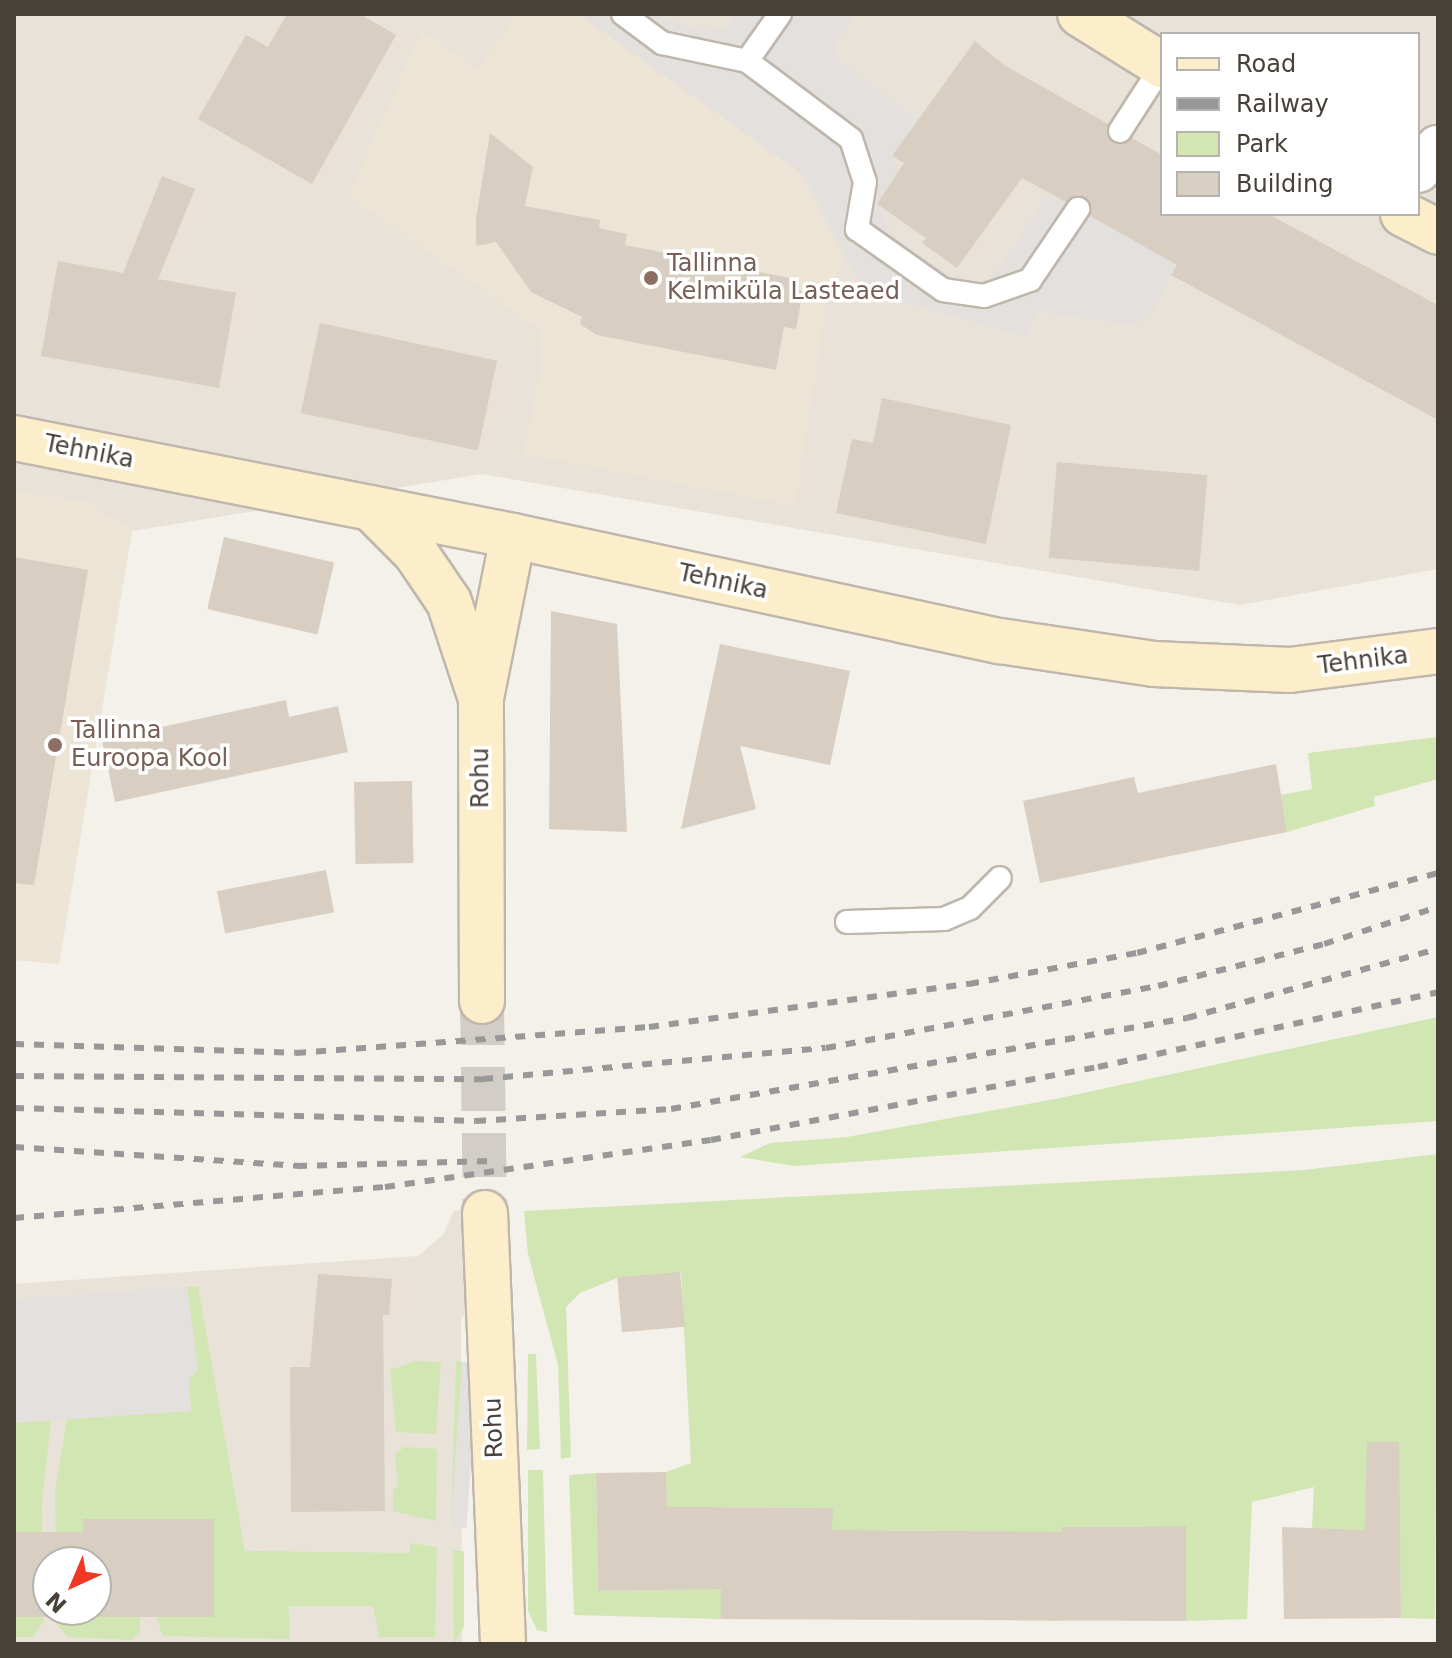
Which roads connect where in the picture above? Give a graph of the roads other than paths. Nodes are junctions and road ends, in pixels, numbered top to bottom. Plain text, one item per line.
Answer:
1 (623, 14) edge
2 (780, 14) edge
3 (1080, 14) edge
4 (747, 61) junction
5 (1160, 65) edge
6 (1160, 69) edge
7 (1120, 131) dead end
8 (1438, 148) edge
9 (1420, 168) edge
10 (1078, 209) dead end
11 (1407, 216) edge
12 (1438, 232) edge
13 (14, 438) edge
14 (371, 508) junction
15 (513, 536) junction
16 (1438, 651) edge
17 (481, 698) junction
18 (1000, 878) dead end
19 (847, 922) dead end
20 (482, 1001) tunnel mouth
21 (485, 1213) tunnel mouth
22 (503, 1644) edge

1 - 4 lane
2 - 4 lane
3 - 5 street
4 - 10 lane
6 - 7 lane
8 - 9 street
11 - 12 street
13 - 14 street, Tehnika
14 - 15 street, Tehnika
14 - 17 street, Rohu
15 - 16 street, Tehnika
15 - 17 street, Rohu
17 - 20 street, Rohu
18 - 19 lane
21 - 22 street, Rohu

